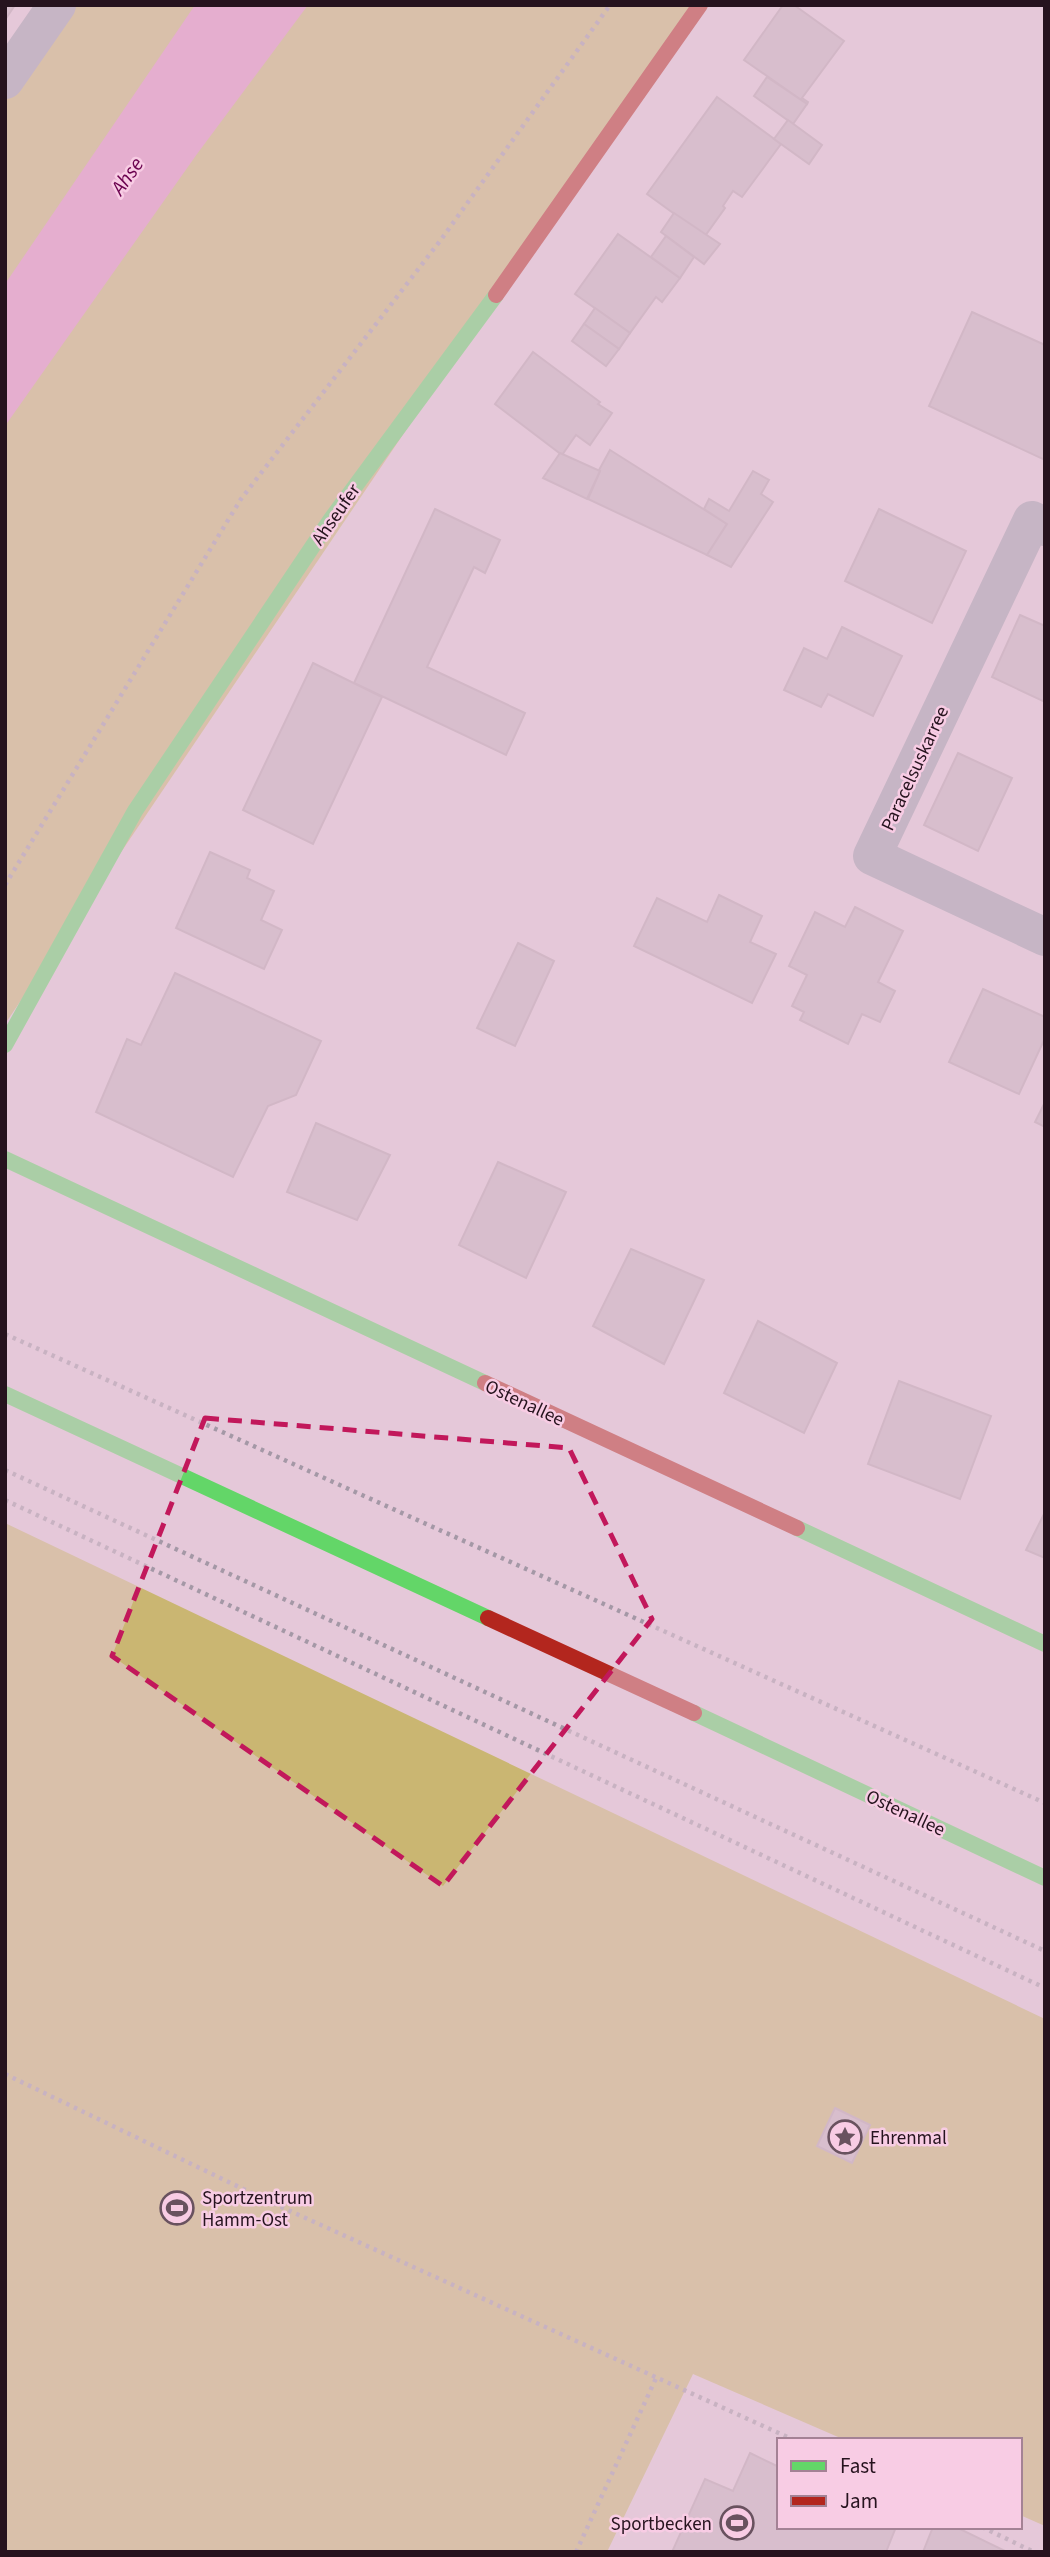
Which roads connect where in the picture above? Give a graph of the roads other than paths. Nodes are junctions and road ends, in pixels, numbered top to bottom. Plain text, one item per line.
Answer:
1 (57, 5) edge
2 (700, 5) edge
3 (5, 80) edge
4 (1045, 527) edge
5 (1045, 937) edge
6 (5, 1045) edge
7 (5, 1158) edge
8 (5, 1394) edge
9 (1045, 1644) edge
10 (1045, 1878) edge

1 - 3 street
2 - 6 street, Ahseufer
4 - 5 street, Paracelsuskarree
7 - 9 street, Ostenallee
8 - 10 street, Ostenallee

